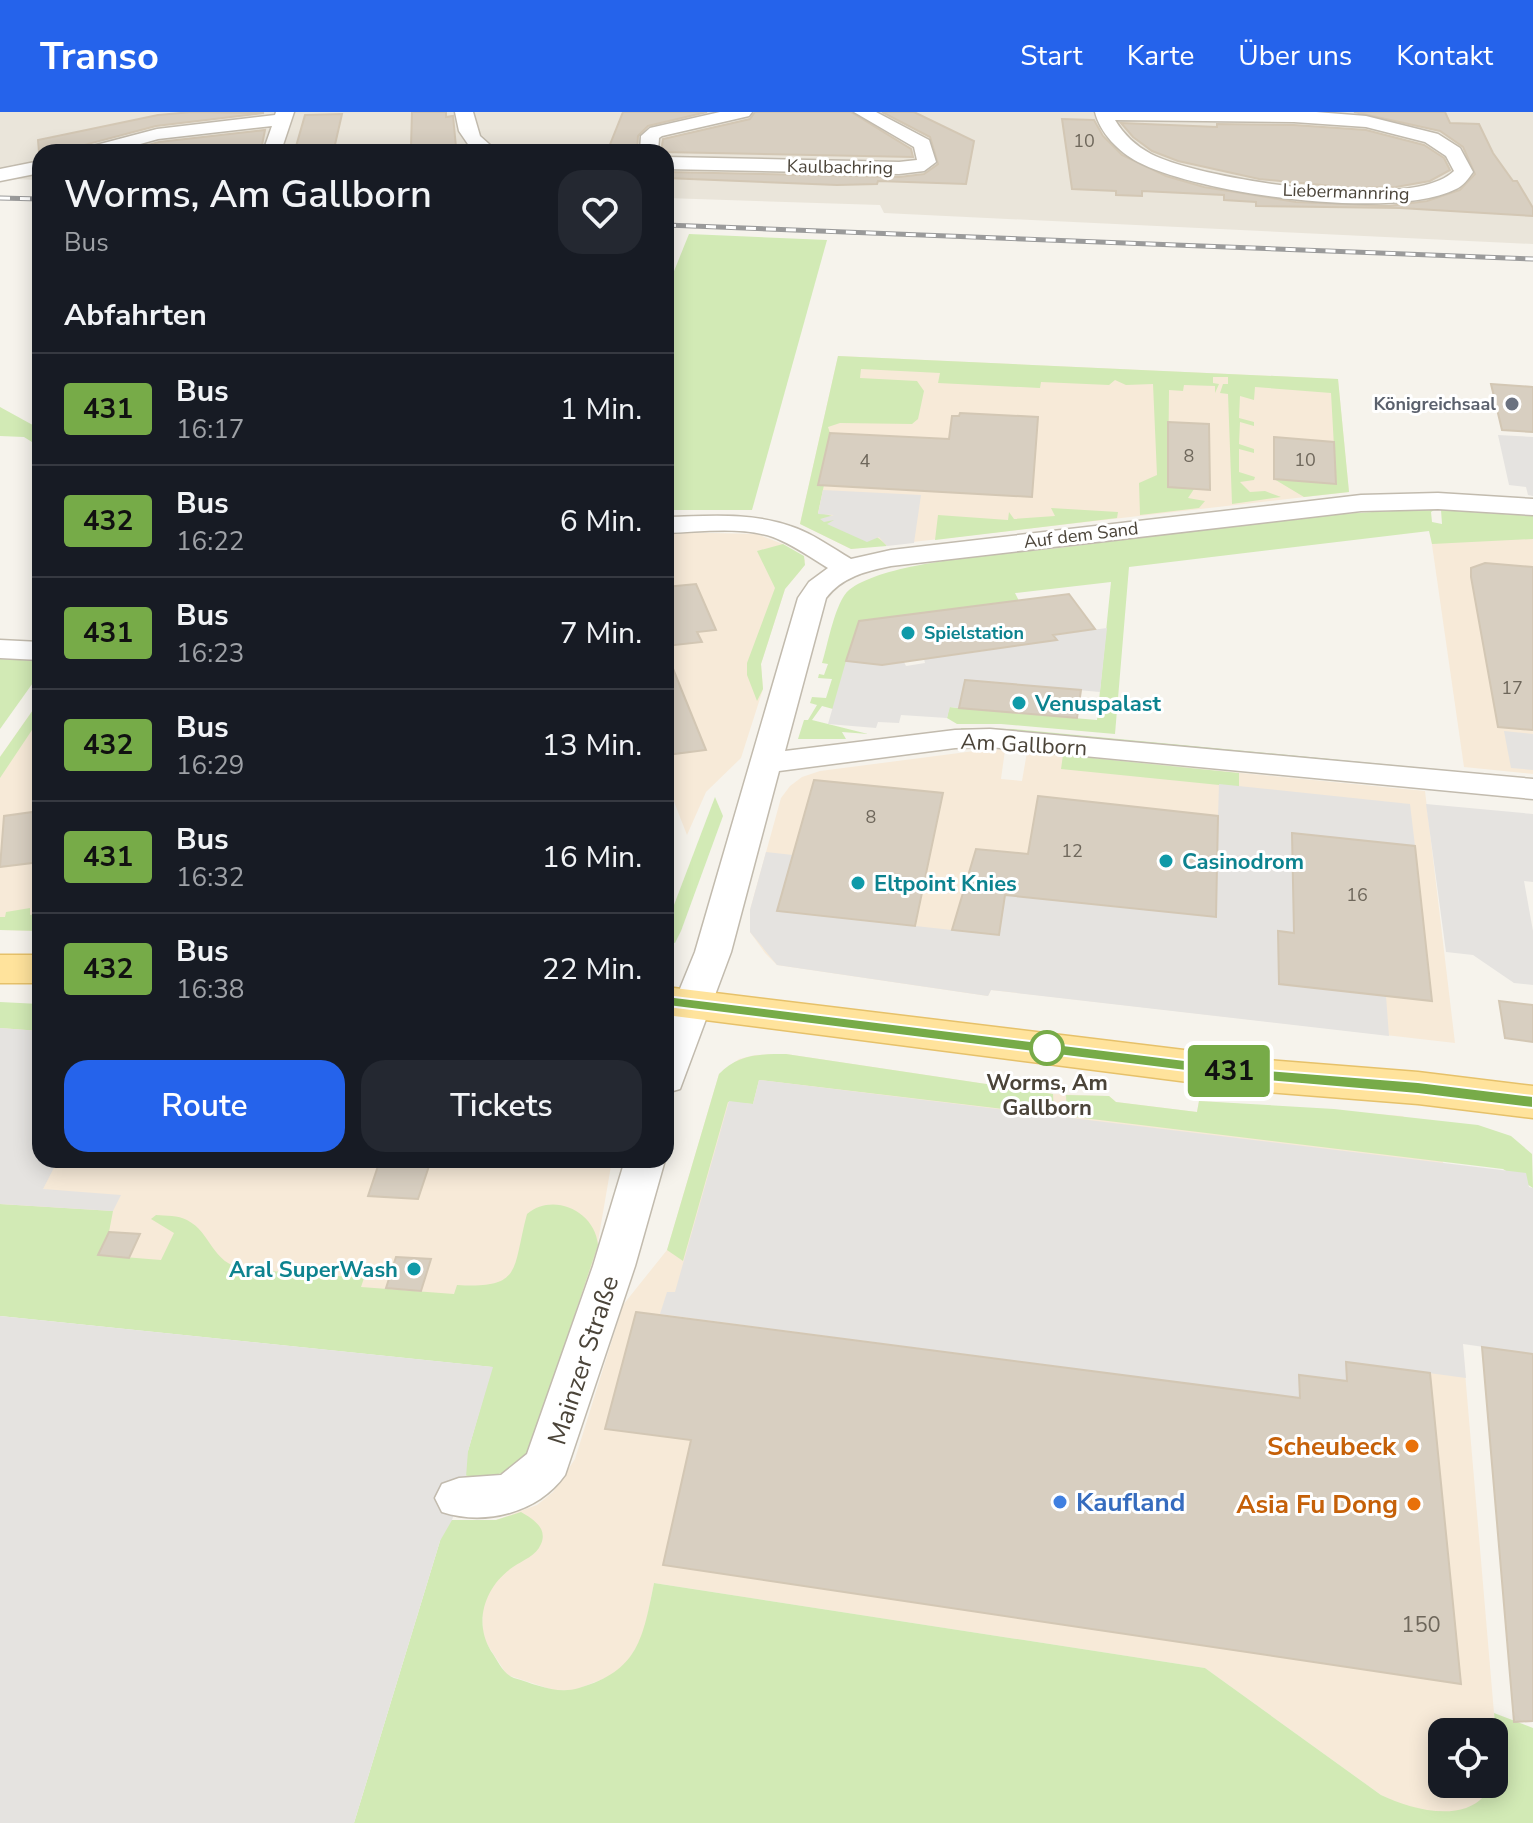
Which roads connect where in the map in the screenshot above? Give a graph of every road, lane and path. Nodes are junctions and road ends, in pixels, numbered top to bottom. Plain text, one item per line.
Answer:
1 (464, 112) edge
2 (743, 112) edge
3 (863, 112) edge
4 (1104, 113) edge
5 (284, 115) edge
6 (1389, 117) edge
7 (120, 144) edge
8 (275, 144) edge
9 (476, 144) edge
10 (650, 144) edge
11 (0, 159) edge
12 (674, 163) edge
13 (32, 167) edge
14 (32, 168) edge
15 (0, 175) edge
16 (1533, 507) edge
17 (674, 525) edge
18 (847, 568) junction
19 (0, 649) edge
20 (32, 651) edge
21 (768, 763) junction
22 (1533, 789) edge
23 (0, 969) edge
24 (32, 969) edge
25 (680, 1003) edge
26 (674, 1053) edge
27 (1533, 1102) edge
28 (643, 1168) edge
29 (459, 1498) dead end

1 - 9 street
2 - 10 street
3 - 12 street, Kaulbachring
4 - 6 street, Liebermannring
4 - 6 street, Liebermannring
5 - 7 street
5 - 8 street
11 - 13 street
14 - 15 street
16 - 18 street, Auf dem Sand
17 - 18 street
18 - 21 street, Auf dem Sand
19 - 20 street
21 - 22 street, Am Gallborn
21 - 25 street
23 - 24 main road
25 - 26 street
25 - 27 main road
28 - 29 street, Mainzer Straße

